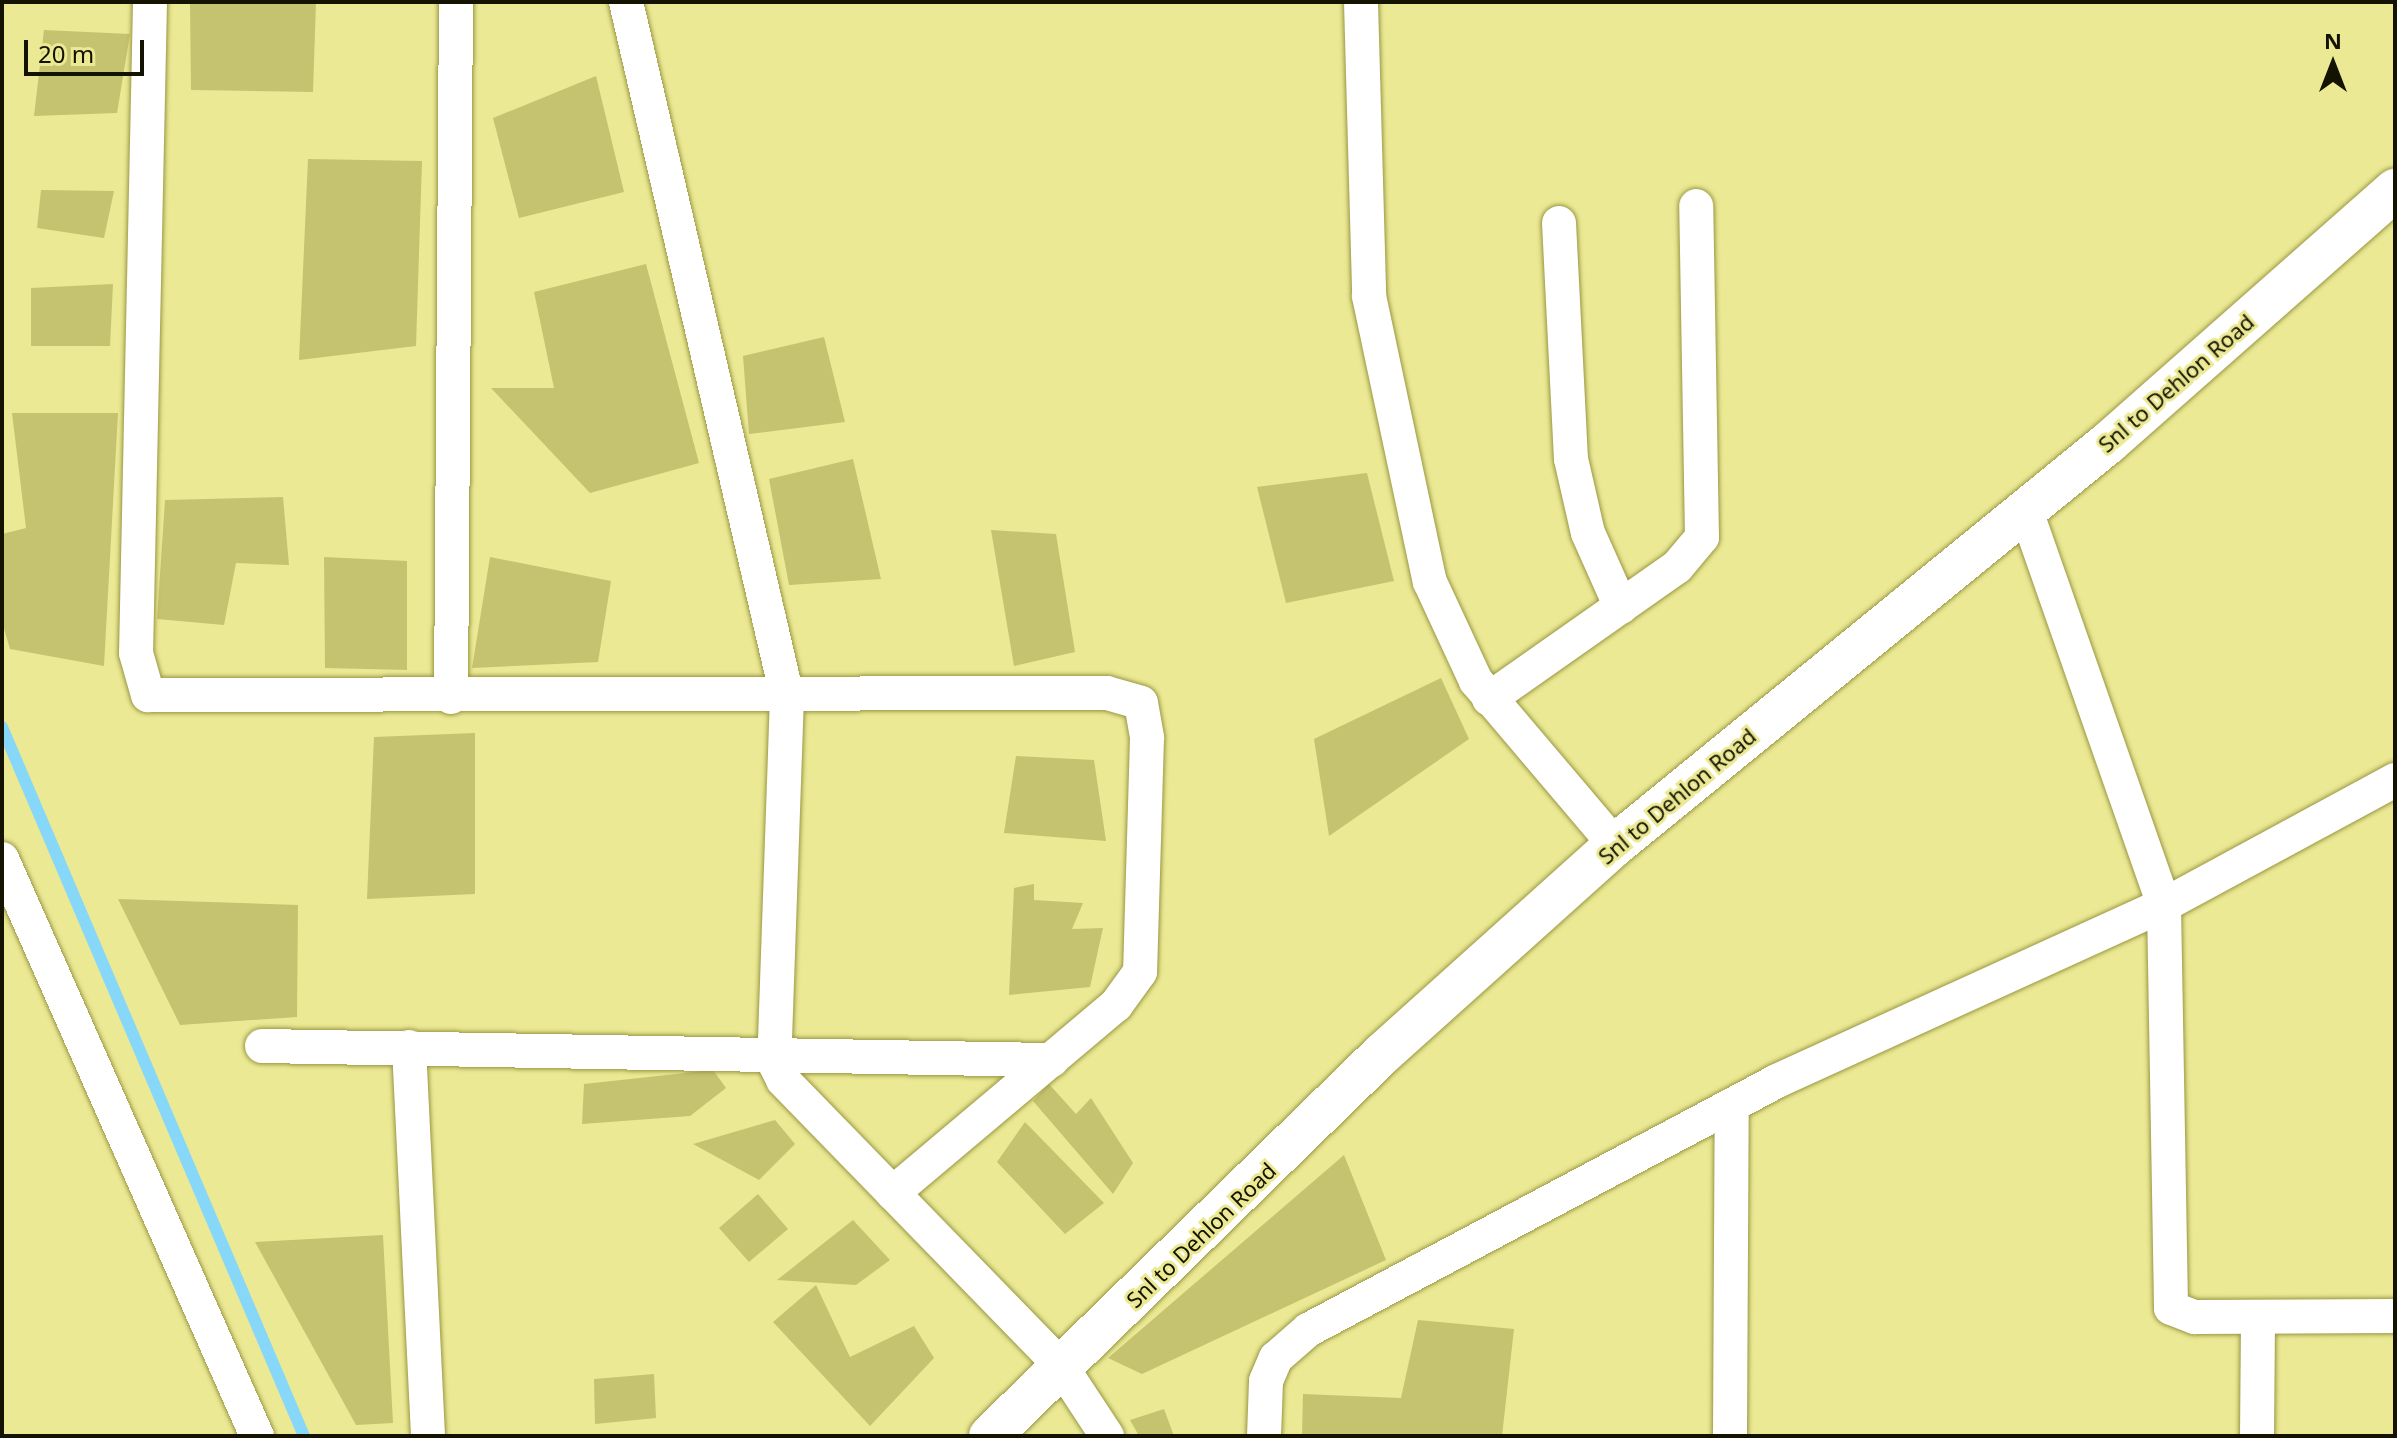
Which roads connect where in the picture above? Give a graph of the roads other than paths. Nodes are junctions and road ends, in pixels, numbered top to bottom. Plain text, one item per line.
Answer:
1 (150, 2) edge
2 (456, 2) edge
3 (626, 2) edge
4 (1361, 2) edge
5 (2395, 190) edge
6 (1696, 206) dead end
7 (1559, 223) dead end
8 (2026, 511) junction
9 (1621, 607) junction
10 (787, 696) junction
11 (451, 697) junction
12 (1489, 699) junction
13 (2395, 780) edge
14 (1615, 845) junction
15 (2, 859) edge
16 (2164, 905) junction
17 (262, 1046) dead end
18 (409, 1047) junction
19 (772, 1053) junction
20 (1052, 1060) junction
21 (1732, 1105) junction
22 (893, 1193) junction
23 (2395, 1316) edge
24 (2258, 1317) junction
25 (1061, 1366) junction
26 (257, 1436) edge
27 (428, 1436) edge
28 (990, 1436) edge
29 (1107, 1436) edge
30 (1264, 1436) edge
31 (1730, 1436) edge
32 (2257, 1436) edge

1 - 11 street
2 - 11 street
3 - 10 street
4 - 12 street
5 - 8 street, Snl to Dehlon Road
6 - 9 street
7 - 9 street
8 - 14 street, Snl to Dehlon Road
8 - 16 street
9 - 12 street
10 - 11 street
10 - 19 street
10 - 20 street
12 - 14 street
13 - 16 street
14 - 25 street, Snl to Dehlon Road
15 - 26 street
16 - 21 street
16 - 24 street
17 - 18 street
18 - 19 street
18 - 27 street
19 - 20 street
19 - 22 street
20 - 22 street
21 - 30 street
21 - 31 street
22 - 25 street
23 - 24 street
24 - 32 street
25 - 28 street, Snl to Dehlon Road
25 - 29 street

